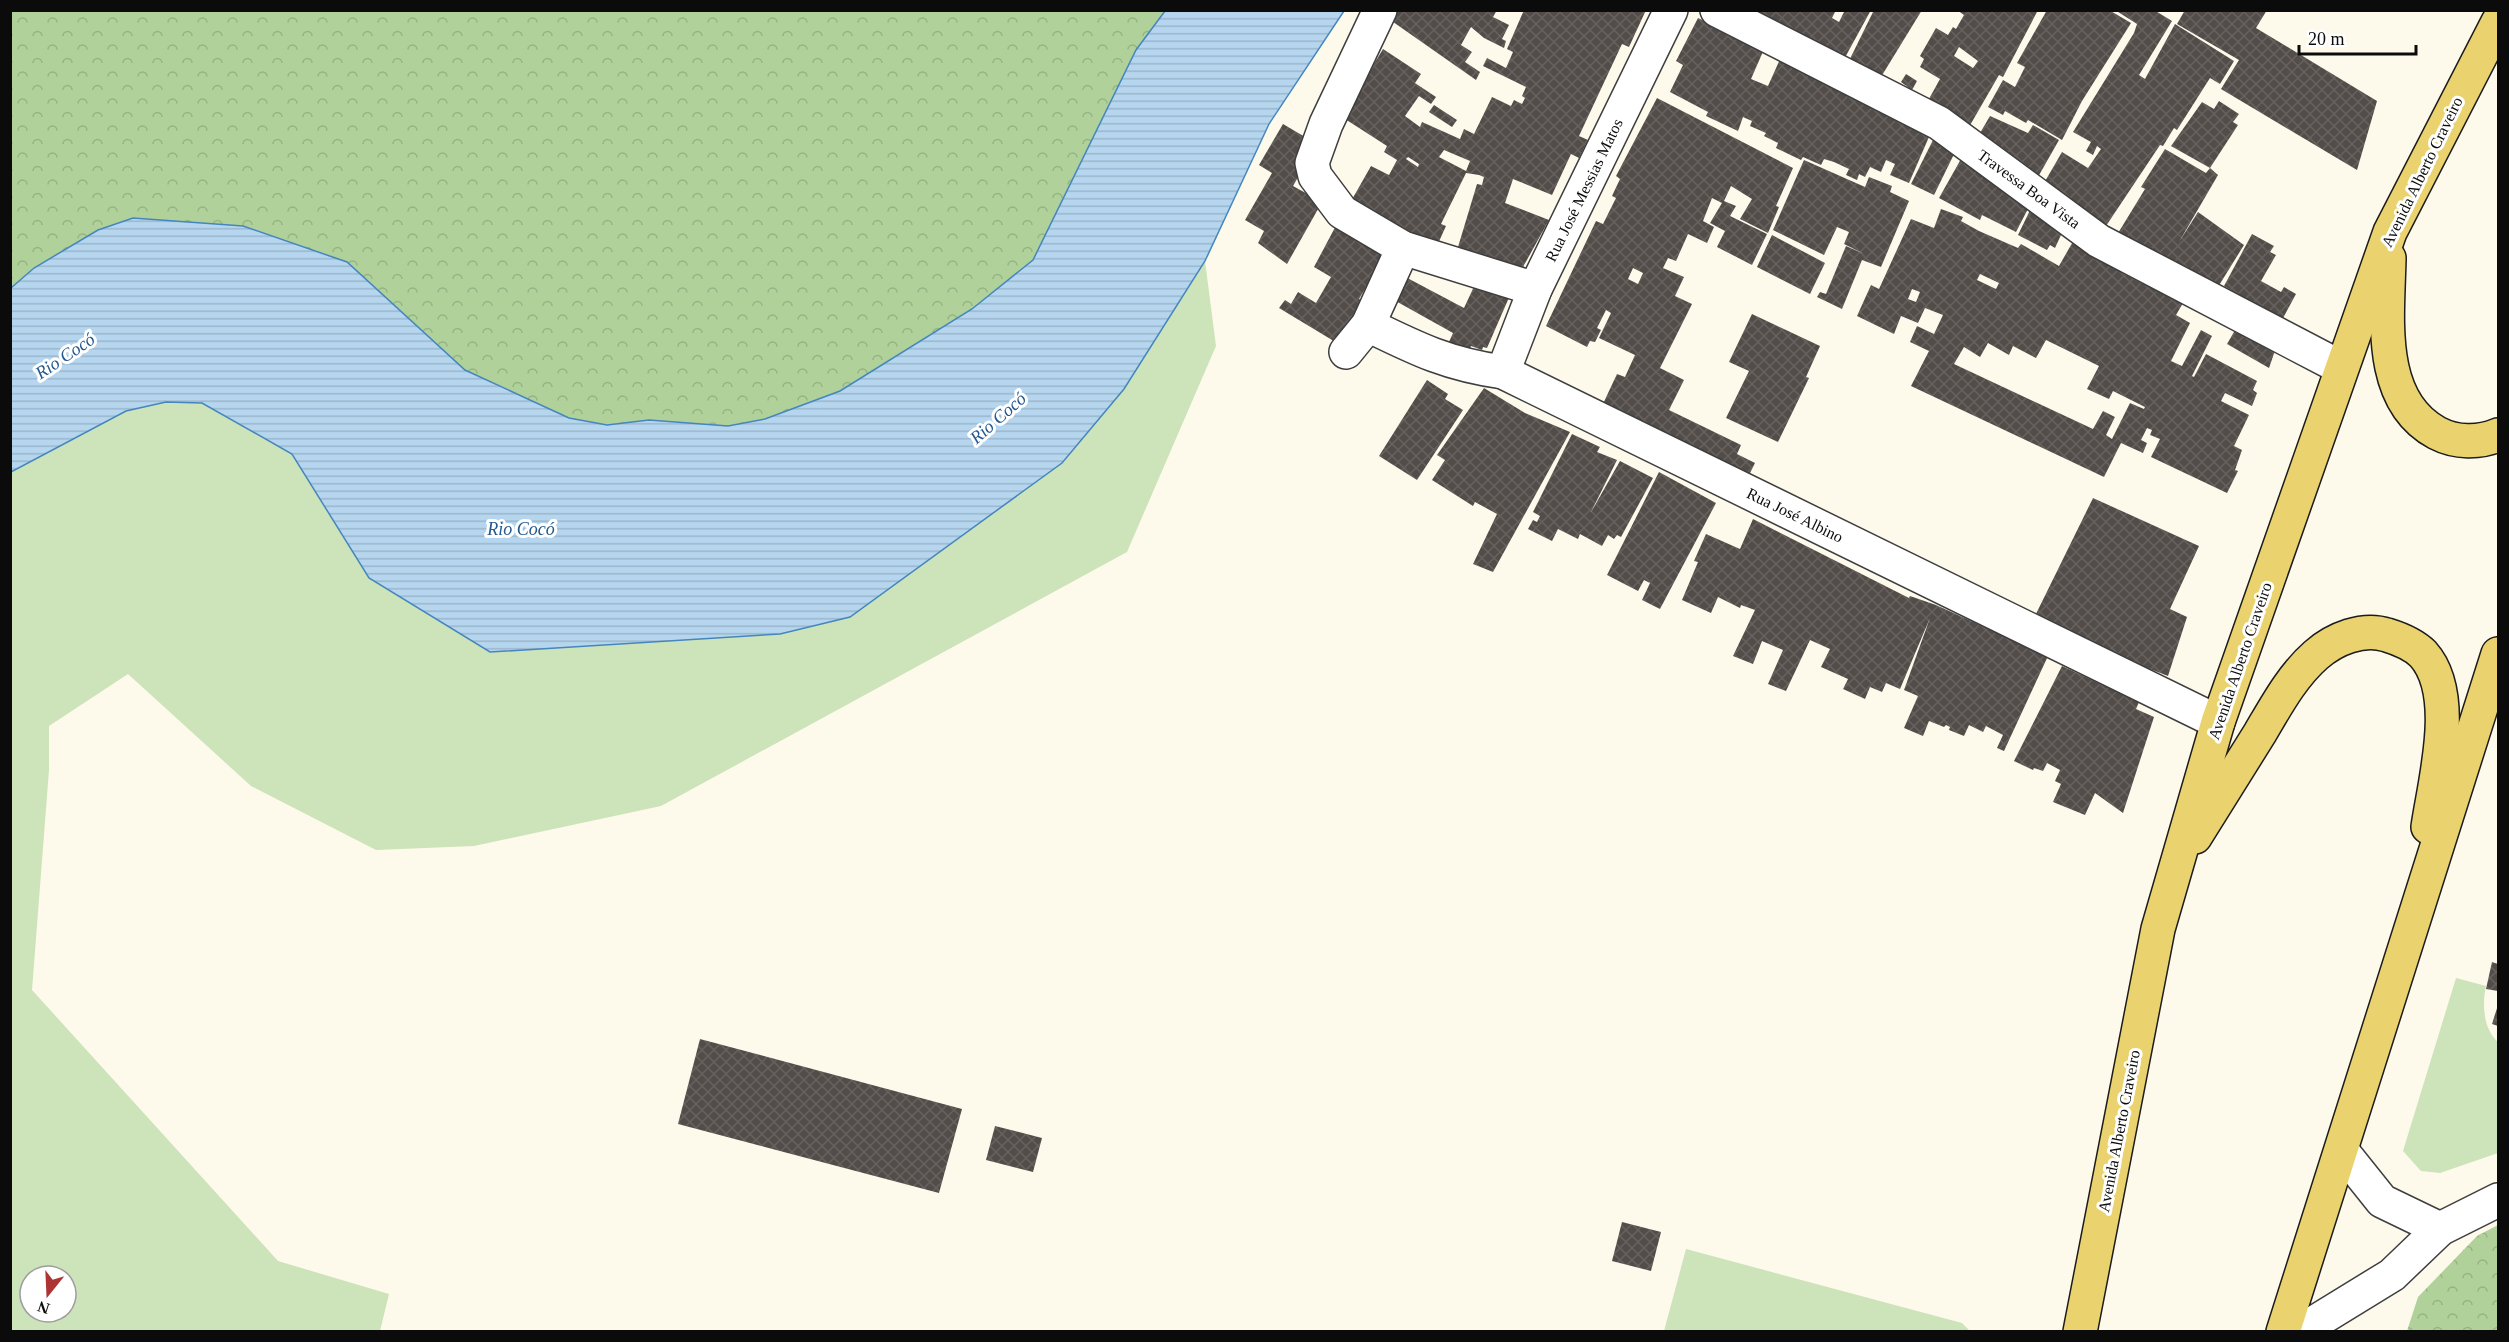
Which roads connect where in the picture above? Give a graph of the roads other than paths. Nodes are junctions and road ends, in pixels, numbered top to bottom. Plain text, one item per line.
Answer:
1 (1380, 10) edge
2 (1671, 10) edge
3 (1718, 10) edge
4 (2499, 22) edge
5 (2390, 232) junction
6 (1403, 248) junction
7 (1535, 290) junction
8 (1368, 325) junction
9 (1346, 352) dead end
10 (2340, 367) junction
11 (1503, 372) junction
12 (2499, 435) edge
13 (2499, 654) edge
14 (2218, 722) junction
15 (2172, 875) junction
16 (2415, 924) junction
17 (2342, 1151) junction
18 (2499, 1200) edge
19 (2440, 1229) junction
20 (2080, 1332) edge
21 (2283, 1332) edge
22 (2299, 1332) edge

1 - 6 street
2 - 7 street, Rua José Messias Matos
3 - 10 street, Travessa Boa Vista
4 - 5 main road, Avenida Alberto Craveiro
5 - 10 main road, Avenida Alberto Craveiro
5 - 12 main road
6 - 7 street
6 - 8 street
7 - 11 street, Rua José Messias Matos
8 - 9 street
8 - 11 street, Rua José Albino
10 - 14 main road, Avenida Alberto Craveiro
11 - 14 street, Rua José Albino
13 - 16 main road
14 - 15 main road, Avenida Alberto Craveiro
15 - 16 main road
15 - 20 main road, Avenida Alberto Craveiro
16 - 17 main road
17 - 19 street
17 - 21 main road
18 - 19 street
19 - 22 street

